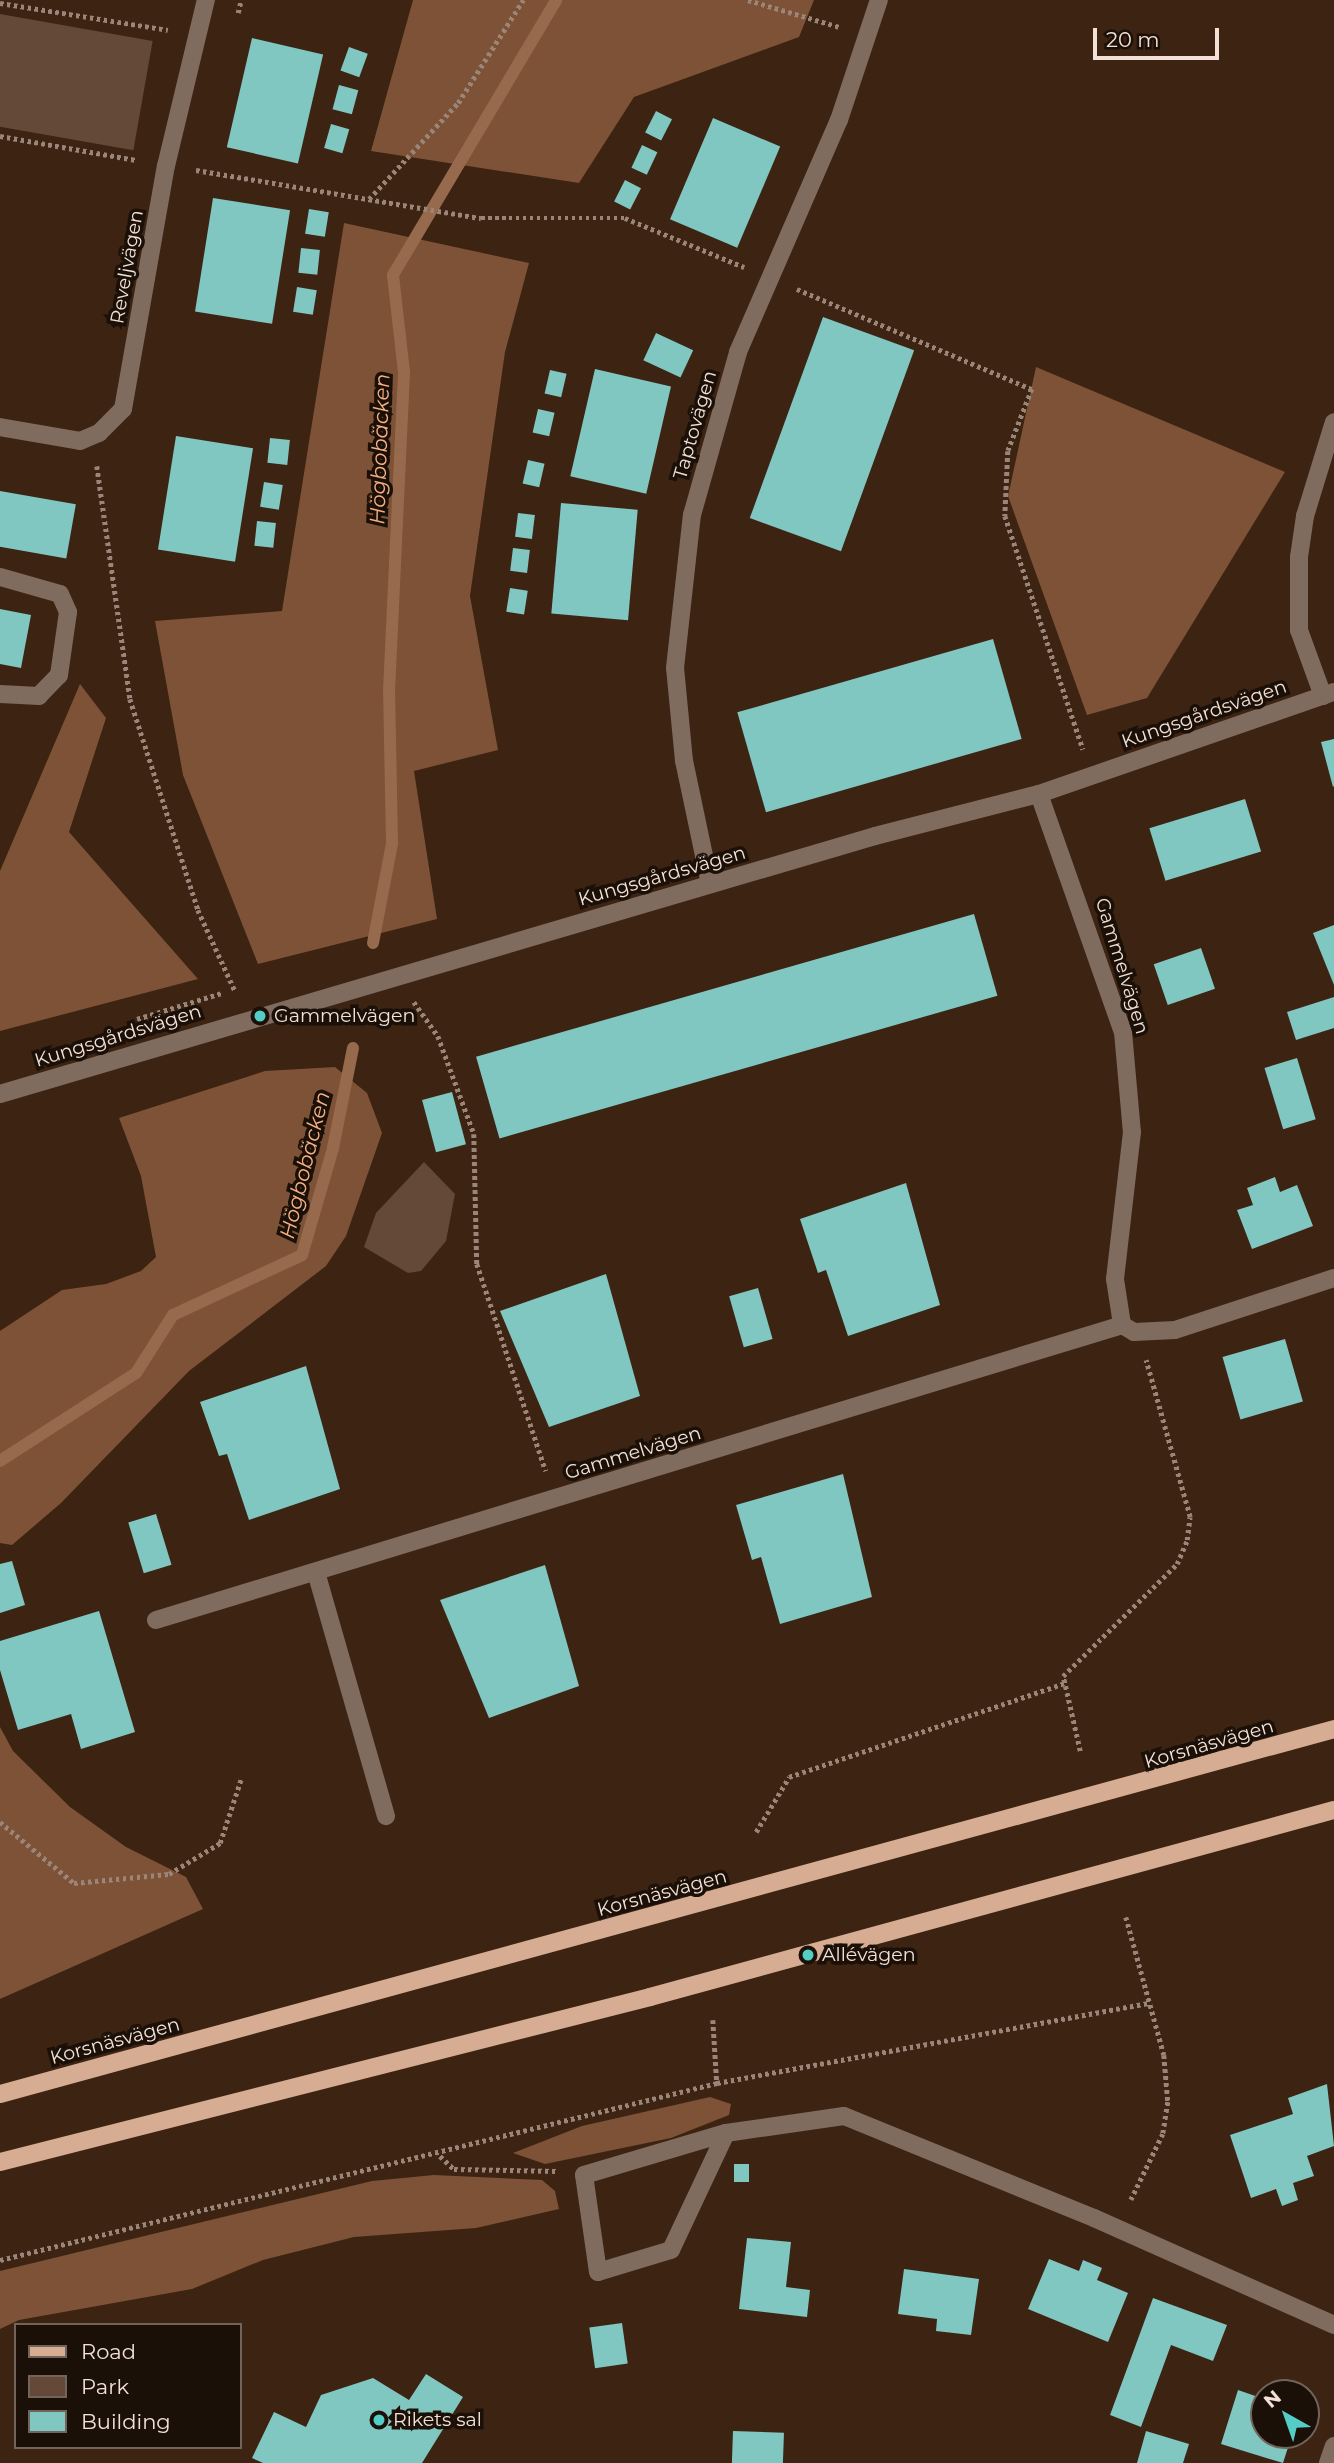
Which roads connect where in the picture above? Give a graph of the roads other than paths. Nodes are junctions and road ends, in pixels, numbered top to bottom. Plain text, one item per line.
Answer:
1 (206, 0) edge
2 (879, 0) edge
3 (1334, 422) edge
4 (0, 427) edge
5 (0, 577) edge
6 (0, 694) edge
7 (1328, 694) edge
8 (1039, 794) junction
9 (710, 884) junction
10 (0, 1094) edge
11 (1334, 1279) edge
12 (1128, 1328) junction
13 (316, 1572) junction
14 (156, 1620) dead end
15 (1334, 1729) edge
16 (1334, 1810) edge
17 (386, 1816) dead end
18 (0, 2094) edge
19 (726, 2133) junction
20 (0, 2162) edge
21 (1330, 2319) edge
22 (1334, 2446) edge
23 (1328, 2463) edge

1 - 4 street, Reveljvägen
2 - 9 street, Taptovägen
3 - 7 street
5 - 6 street
7 - 8 street, Kungsgårdsvägen
8 - 9 street, Kungsgårdsvägen
8 - 12 street, Gammelvägen
9 - 10 street, Kungsgårdsvägen
11 - 12 street, Gammelvägen
12 - 13 street, Gammelvägen
13 - 14 street, Gammelvägen
13 - 17 street
15 - 18 main road, Korsnäsvägen
16 - 20 main road
19 - 19 street
19 - 21 street
22 - 23 street

